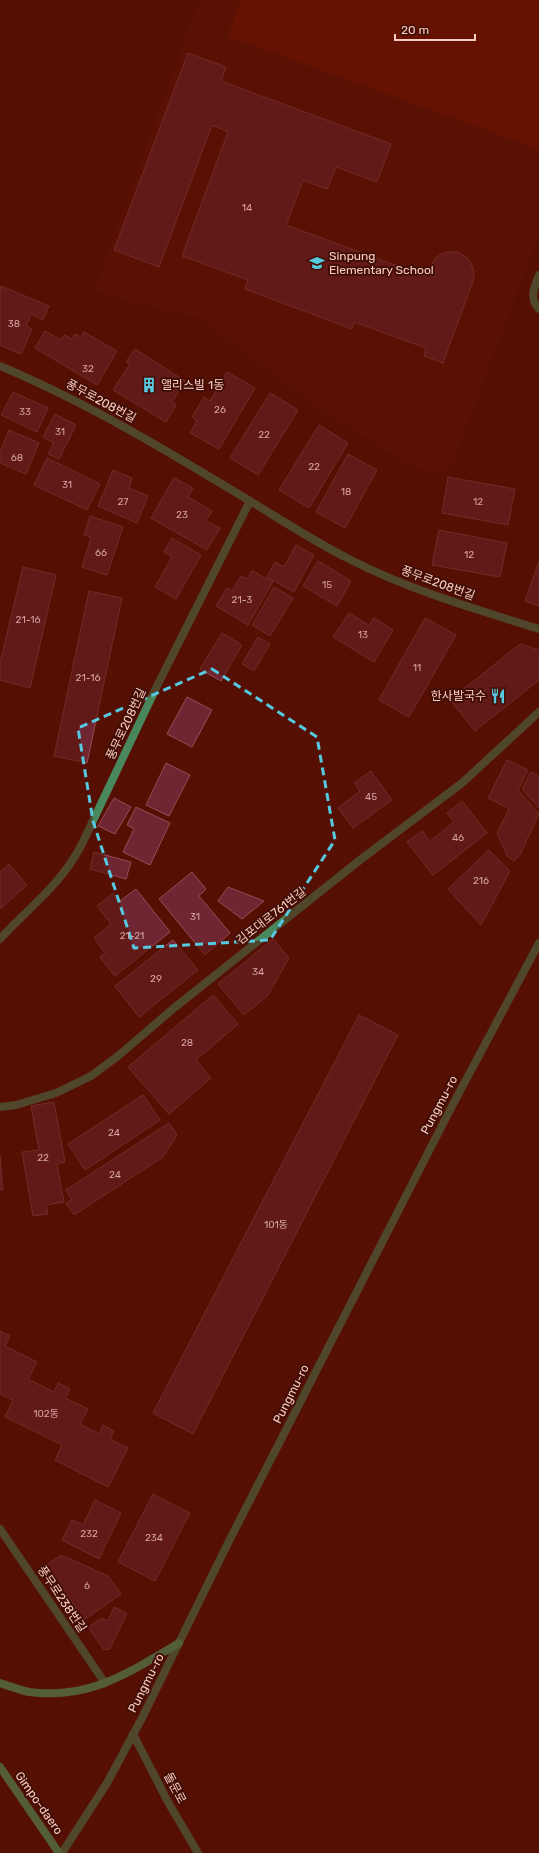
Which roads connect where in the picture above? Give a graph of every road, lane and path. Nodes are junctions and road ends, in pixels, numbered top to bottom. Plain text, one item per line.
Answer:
1 (539, 275) edge
2 (539, 310) edge
3 (0, 366) edge
4 (250, 501) junction
5 (539, 629) edge
6 (539, 712) edge
7 (0, 939) edge
8 (539, 943) edge
9 (0, 1107) edge
10 (0, 1529) edge
11 (179, 1643) junction
12 (0, 1683) edge
13 (105, 1683) junction
14 (133, 1734) junction
15 (0, 1767) edge
16 (61, 1853) edge
17 (198, 1853) edge

1 - 2 street
3 - 4 street, 풍무로208번길
4 - 5 street, 풍무로208번길
4 - 7 street, 풍무로208번길
6 - 9 street, 김포대로761번길
8 - 11 street, Pungmu-ro
10 - 13 street, 풍무로238번길
11 - 13 main road
11 - 14 street, Pungmu-ro
12 - 13 main road
14 - 16 street, Pungmu-ro
14 - 17 street, 돌문로
15 - 16 main road, Gimpo-daero

